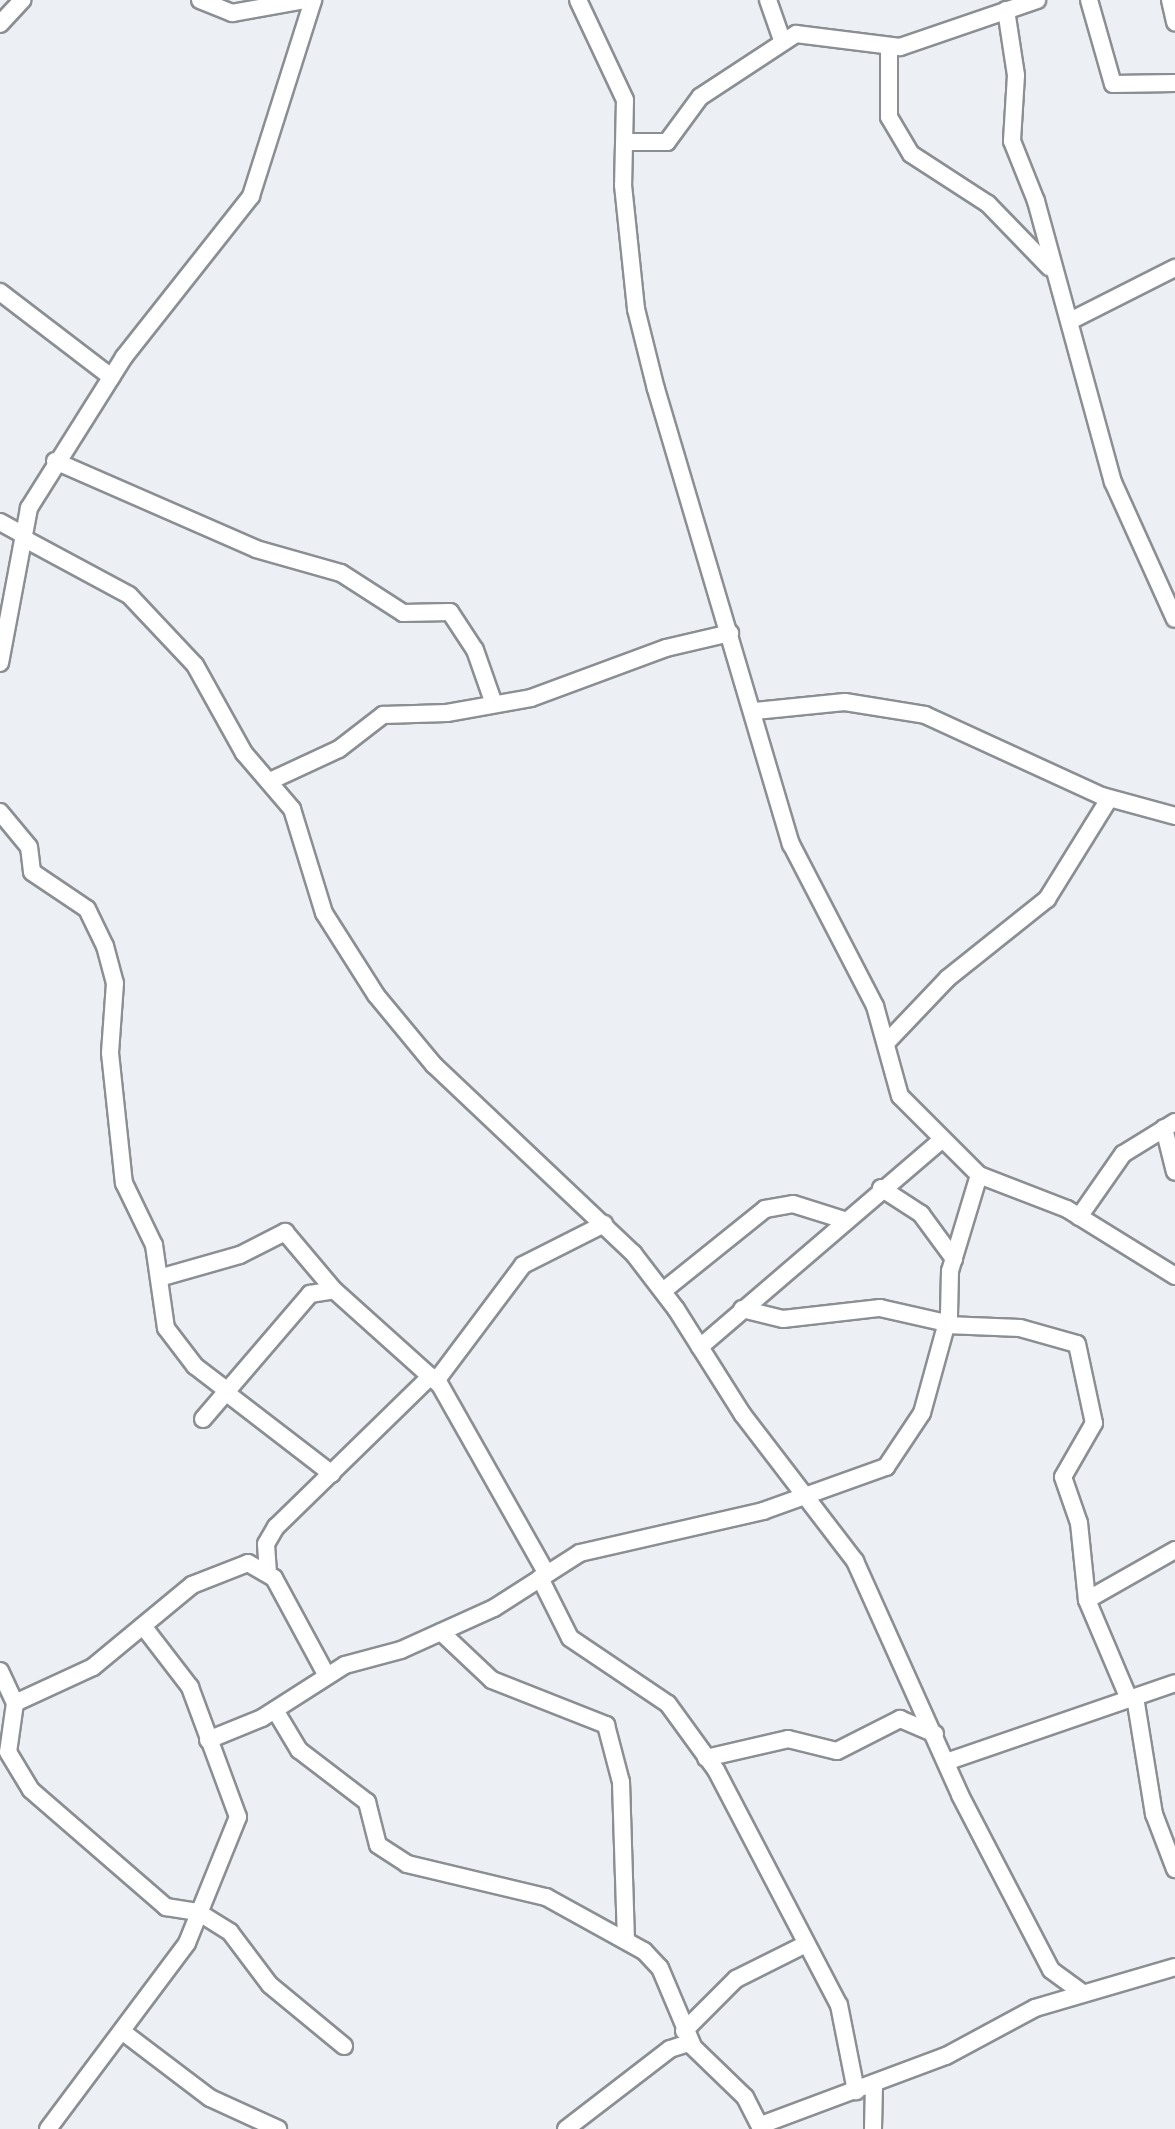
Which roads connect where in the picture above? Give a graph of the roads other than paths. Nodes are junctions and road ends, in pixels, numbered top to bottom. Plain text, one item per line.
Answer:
1 (22, 0) edge
2 (200, 0) edge
3 (306, 0) edge
4 (313, 0) edge
5 (578, 0) edge
6 (768, 0) edge
7 (1037, 0) edge
8 (1089, 0) edge
9 (1170, 0) edge
10 (1006, 10) junction
11 (1175, 22) edge
12 (0, 24) edge
13 (782, 40) junction
14 (889, 47) junction
15 (1175, 83) edge
16 (629, 142) junction
17 (1175, 268) edge
18 (1056, 274) junction
19 (0, 292) edge
20 (1070, 321) junction
21 (111, 377) junction
22 (55, 461) junction
23 (0, 522) edge
24 (23, 536) junction
25 (1175, 619) edge
26 (730, 633) junction
27 (0, 663) edge
28 (494, 704) junction
29 (755, 711) junction
30 (270, 781) junction
31 (1109, 799) junction
32 (0, 812) edge
33 (1175, 816) edge
34 (888, 1041) junction
35 (1169, 1125) edge
36 (939, 1142) junction
37 (1175, 1172) edge
38 (979, 1175) junction
39 (881, 1188) junction
40 (1079, 1217) junction
41 (844, 1220) junction
42 (604, 1224) junction
43 (954, 1259) junction
44 (1175, 1276) edge
45 (159, 1278) junction
46 (334, 1290) junction
47 (663, 1291) junction
48 (742, 1309) junction
49 (946, 1324) junction
50 (700, 1347) junction
51 (434, 1378) junction
52 (228, 1393) junction
53 (203, 1419) dead end
54 (332, 1474) junction
55 (806, 1496) junction
56 (1175, 1550) edge
57 (268, 1573) junction
58 (543, 1576) junction
59 (1087, 1600) junction
60 (143, 1626) junction
61 (441, 1632) junction
62 (0, 1671) edge
63 (327, 1676) junction
64 (1175, 1683) edge
65 (1132, 1698) junction
66 (15, 1703) junction
67 (275, 1710) junction
68 (935, 1734) junction
69 (208, 1740) junction
70 (706, 1758) junction
71 (946, 1762) junction
72 (1175, 1869) edge
73 (200, 1913) junction
74 (626, 1939) junction
75 (806, 1944) junction
76 (1175, 1967) edge
77 (1083, 1993) junction
78 (684, 2031) junction
79 (123, 2032) junction
80 (344, 2046) dead end
81 (693, 2046) junction
82 (874, 2084) junction
83 (856, 2091) junction
84 (761, 2127) edge
85 (48, 2129) edge
86 (278, 2129) edge
87 (566, 2129) edge
88 (873, 2129) edge

1 - 12 street
2 - 3 street
4 - 21 street
5 - 16 street
6 - 13 street
7 - 10 street
8 - 15 street
9 - 11 street
10 - 14 street
10 - 18 street
13 - 14 street
13 - 16 street
14 - 18 street
16 - 26 street
17 - 20 street
18 - 20 street
19 - 21 street
20 - 25 street
21 - 22 street
22 - 24 street
22 - 28 street
23 - 24 street
24 - 27 street
24 - 30 street
26 - 28 street
26 - 29 street
28 - 30 street
29 - 31 street
29 - 34 street
30 - 42 street
31 - 33 street
31 - 34 street
32 - 45 street
34 - 36 street
35 - 37 street
35 - 40 street
36 - 38 street
36 - 39 street
38 - 40 street
38 - 43 street
39 - 41 street
39 - 43 street
40 - 44 street
41 - 47 street
41 - 48 street
42 - 47 street
42 - 51 street
43 - 49 street
45 - 46 street
45 - 52 street
46 - 51 street
46 - 52 street
47 - 50 street
48 - 49 street
48 - 50 street
49 - 55 street
49 - 59 street
50 - 55 street
51 - 54 street
51 - 58 street
52 - 53 street
52 - 54 street
54 - 57 street
55 - 58 street
55 - 68 street
56 - 59 street
57 - 60 street
57 - 63 street
58 - 61 street
58 - 70 street
59 - 65 street
60 - 66 street
60 - 69 street
61 - 63 street
61 - 74 street
62 - 66 street
63 - 67 street
64 - 65 street
65 - 71 street
65 - 72 street
66 - 73 street
67 - 69 street
67 - 74 street
68 - 70 street
68 - 71 street
69 - 73 street
70 - 75 street
71 - 77 street
73 - 79 street
73 - 80 street
74 - 78 street
75 - 78 street
75 - 83 street
76 - 77 street
77 - 82 street
78 - 81 street
79 - 85 street
79 - 86 street
81 - 84 street
81 - 87 street
82 - 83 street
82 - 88 street
83 - 84 street

